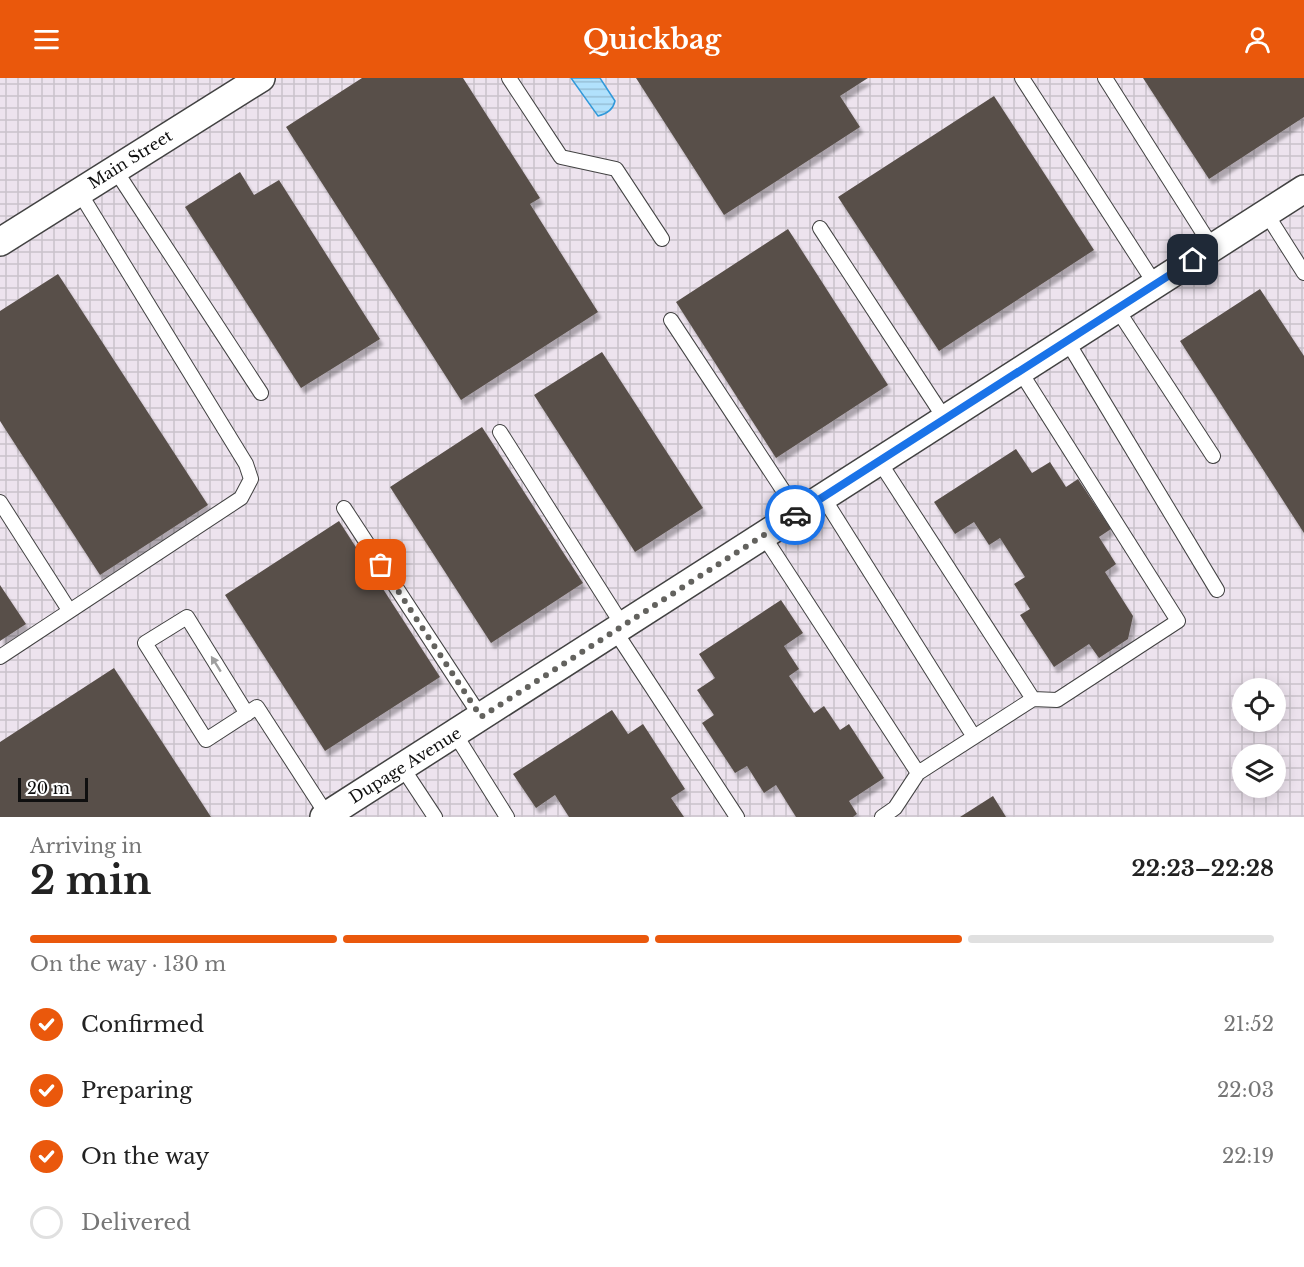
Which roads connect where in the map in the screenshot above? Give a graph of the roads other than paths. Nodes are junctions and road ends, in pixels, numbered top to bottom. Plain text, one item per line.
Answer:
1 (509, 78) edge
2 (1022, 78) edge
3 (1104, 78) edge
4 (256, 79) edge
5 (114, 168) junction
6 (1304, 189) edge
7 (78, 190) junction
8 (1266, 213) junction
9 (820, 228) dead end
10 (662, 239) dead end
11 (0, 242) edge
12 (1212, 247) junction
13 (1304, 273) edge
14 (1155, 284) junction
15 (1117, 309) junction
16 (671, 320) dead end
17 (1067, 340) junction
18 (1020, 371) junction
19 (261, 393) dead end
20 (945, 419) junction
21 (500, 432) dead end
22 (1213, 456) dead end
23 (879, 461) junction
24 (823, 497) junction
25 (0, 502) edge
26 (344, 508) dead end
27 (798, 513) junction
28 (763, 535) junction
29 (1217, 590) dead end
30 (69, 610) junction
31 (619, 628) junction
32 (0, 657) edge
33 (1033, 699) junction
34 (247, 714) junction
35 (481, 717) junction
36 (455, 734) junction
37 (974, 737) junction
38 (402, 767) junction
39 (918, 773) junction
40 (338, 813) edge
41 (435, 817) edge
42 (507, 817) edge
43 (737, 817) edge
44 (882, 817) edge

1 - 10 lane
2 - 14 lane
3 - 12 lane
4 - 5 street, Main Street
5 - 7 street, Main Street
5 - 19 lane
6 - 8 street, Dupage Avenue
7 - 11 street, Main Street
7 - 30 lane
8 - 12 street, Dupage Avenue
8 - 13 lane
9 - 20 lane
12 - 14 street, Dupage Avenue
14 - 15 street, Dupage Avenue
15 - 17 street, Dupage Avenue
15 - 22 lane
16 - 27 lane
17 - 18 street, Dupage Avenue
17 - 29 lane
18 - 20 street, Dupage Avenue
18 - 33 lane
20 - 23 street, Dupage Avenue
21 - 31 lane
23 - 24 street, Dupage Avenue
23 - 33 lane
24 - 27 street, Dupage Avenue
24 - 37 lane
25 - 30 lane
26 - 35 lane
27 - 28 street, Dupage Avenue
28 - 31 street, Dupage Avenue
28 - 39 lane
30 - 32 lane
31 - 35 street, Dupage Avenue
31 - 43 lane
33 - 37 lane
34 -> 34 lane
34 - 40 lane
35 - 36 street, Dupage Avenue
36 - 38 street, Dupage Avenue
36 - 42 lane
37 - 39 lane
38 - 40 street, Dupage Avenue
38 - 41 lane
39 - 44 lane

